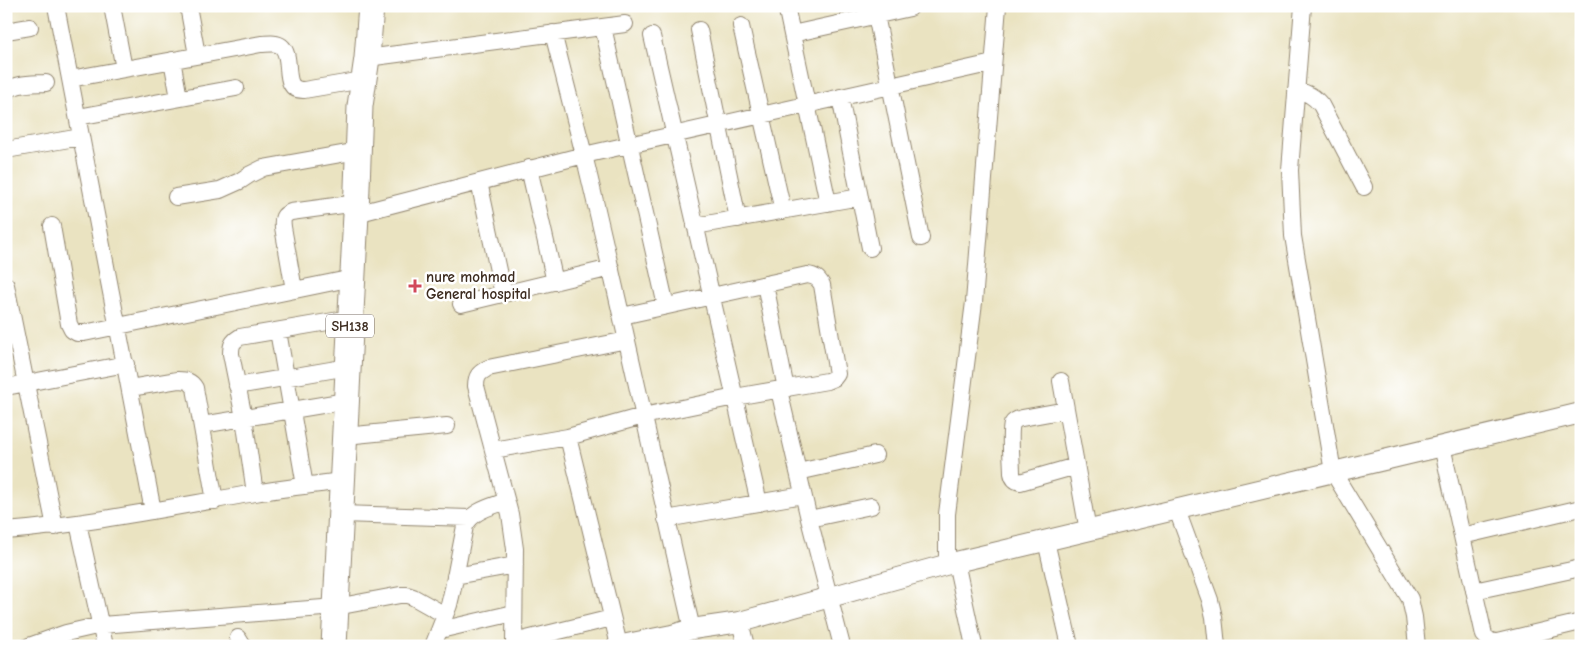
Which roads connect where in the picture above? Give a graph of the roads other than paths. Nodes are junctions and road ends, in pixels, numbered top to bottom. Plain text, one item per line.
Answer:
1 (56, 6) edge
2 (112, 6) edge
3 (188, 6) edge
4 (371, 6) edge
5 (786, 6) edge
6 (998, 6) edge
7 (1303, 6) edge
8 (910, 8) dead end
9 (876, 16) junction
10 (624, 24) dead end
11 (741, 26) dead end
12 (30, 27) dead end
13 (603, 27) junction
14 (699, 30) dead end
15 (6, 31) edge
16 (553, 33) junction
17 (792, 34) junction
18 (652, 36) dead end
19 (197, 55) junction
20 (172, 60) junction
21 (993, 63) junction
22 (124, 69) junction
23 (365, 69) junction
24 (70, 79) junction
25 (46, 83) dead end
26 (891, 86) junction
27 (236, 88) dead end
28 (1296, 90) junction
29 (6, 93) edge
30 (840, 97) junction
31 (179, 98) junction
32 (807, 105) junction
33 (761, 115) junction
34 (78, 117) junction
35 (719, 125) junction
36 (674, 135) junction
37 (82, 137) junction
38 (630, 144) junction
39 (6, 150) edge
40 (358, 151) junction
41 (584, 155) junction
42 (529, 168) junction
43 (479, 182) junction
44 (1364, 186) dead end
45 (176, 197) dead end
46 (860, 197) junction
47 (828, 203) junction
48 (356, 208) junction
49 (783, 211) junction
50 (738, 219) junction
51 (52, 226) dead end
52 (696, 226) junction
53 (921, 238) dead end
54 (870, 248) dead end
55 (612, 268) junction
56 (353, 278) junction
57 (555, 282) junction
58 (765, 284) junction
59 (6, 285) edge
60 (294, 290) junction
61 (503, 294) junction
62 (712, 296) junction
63 (461, 304) dead end
64 (666, 306) junction
65 (622, 316) junction
66 (351, 318) junction
67 (118, 325) junction
68 (278, 331) junction
69 (627, 340) junction
70 (126, 364) junction
71 (348, 367) junction
72 (286, 378) junction
73 (1061, 381) dead end
74 (26, 384) junction
75 (237, 386) junction
76 (6, 387) edge
77 (130, 388) junction
78 (783, 390) junction
79 (735, 398) junction
80 (346, 401) junction
81 (291, 410) junction
82 (1066, 410) junction
83 (1581, 413) edge
84 (643, 416) junction
85 (244, 418) junction
86 (202, 425) junction
87 (447, 426) dead end
88 (345, 436) junction
89 (568, 437) junction
90 (1442, 446) junction
91 (493, 450) junction
92 (875, 455) dead end
93 (1076, 466) junction
94 (798, 472) junction
95 (1333, 472) junction
96 (342, 481) junction
97 (305, 486) junction
98 (255, 493) junction
99 (803, 495) junction
100 (215, 501) junction
101 (506, 501) junction
102 (759, 503) junction
103 (871, 506) dead end
104 (1581, 508) edge
105 (1177, 510) junction
106 (153, 511) junction
107 (341, 514) junction
108 (469, 518) junction
109 (666, 519) junction
110 (809, 519) junction
111 (78, 523) junction
112 (55, 527) junction
113 (6, 531) edge
114 (1088, 531) junction
115 (1462, 536) junction
116 (1046, 541) junction
117 (951, 563) junction
118 (515, 565) junction
119 (1581, 568) edge
120 (455, 576) junction
121 (1474, 591) junction
122 (828, 597) junction
123 (336, 607) junction
124 (514, 613) junction
125 (612, 618) junction
126 (740, 622) junction
127 (1581, 622) edge
128 (442, 623) junction
129 (102, 625) junction
130 (692, 629) junction
131 (514, 644) edge
132 (618, 645) edge
133 (29, 646) edge
134 (105, 646) edge
135 (334, 646) edge
136 (433, 646) edge
137 (746, 646) edge
138 (842, 646) edge
139 (974, 646) edge
140 (1070, 646) edge
141 (1217, 646) edge
142 (1416, 646) edge

1 - 24 street
2 - 22 street
3 - 19 street
4 - 23 main road, SH138
5 - 17 street
6 - 21 street
7 - 28 street
8 - 9 street
9 - 17 street
9 - 26 street
10 - 13 street
11 - 33 street
12 - 15 street
13 - 16 street
13 - 38 street
14 - 35 street
16 - 23 street
16 - 41 street
17 - 32 street
18 - 36 street
19 - 20 street
19 - 23 street
20 - 22 street
20 - 31 street
21 - 26 street
21 - 117 street
22 - 24 street
23 - 40 main road, SH138
24 - 34 street
25 - 29 street
26 - 30 street
26 - 53 street
27 - 31 street
28 - 44 street
28 - 95 street
30 - 32 street
30 - 46 street
31 - 34 street
32 - 33 street
32 - 47 street
33 - 35 street
33 - 49 street
34 - 37 street
35 - 36 street
35 - 50 street
36 - 38 street
36 - 52 street
37 - 39 street
37 - 67 street
38 - 41 street
38 - 64 street
40 - 45 street
40 - 48 main road, SH138
41 - 42 street
41 - 55 street
42 - 43 street
42 - 57 street
43 - 48 street
43 - 61 street
46 - 47 street
46 - 54 street
47 - 49 street
48 - 56 main road, SH138
48 - 60 street
49 - 50 street
50 - 52 street
51 - 67 street
52 - 62 street
55 - 57 street
55 - 65 street
56 - 60 street
56 - 66 main road, SH138
57 - 61 street
58 - 62 street
58 - 78 street
58 - 78 street
59 - 74 street
60 - 67 street
61 - 63 street
62 - 64 street
62 - 79 street
64 - 65 street
65 - 69 street
66 - 68 street
66 - 71 main road, SH138
67 - 70 street
68 - 72 street
68 - 75 street
69 - 84 street
69 - 91 street
70 - 74 street
70 - 77 street
71 - 72 street
71 - 80 main road, SH138
72 - 75 street
72 - 81 street
73 - 82 street
74 - 76 street
74 - 112 street
75 - 85 street
77 - 86 street
77 - 106 street
78 - 79 street
78 - 94 street
79 - 84 street
79 - 102 street
80 - 81 street
80 - 88 main road, SH138
81 - 85 street
81 - 97 street
82 - 93 street
82 - 93 street
83 - 90 street
84 - 89 street
84 - 109 street
85 - 86 street
85 - 98 street
86 - 100 street
87 - 88 street
88 - 96 main road, SH138
89 - 91 street
89 - 125 street
90 - 95 street
90 - 115 street
91 - 101 street
92 - 94 street
93 - 114 street
94 - 99 street
95 - 105 street
95 - 142 street
96 - 97 street
96 - 107 main road, SH138
97 - 98 street
98 - 100 street
99 - 102 street
99 - 110 street
100 - 106 street
101 - 108 street
101 - 118 street
102 - 109 street
103 - 110 street
104 - 115 street
105 - 114 street
105 - 141 street
106 - 111 street
107 - 108 street
107 - 123 main road, SH138
108 - 120 street
109 - 130 street
110 - 122 street
111 - 112 street
111 - 129 street
112 - 113 street
114 - 116 street
115 - 121 street
116 - 117 street
116 - 140 street
117 - 122 street
117 - 139 street
118 - 120 street
118 - 124 street
119 - 121 street
120 - 128 street
121 - 127 street
122 - 126 street
122 - 138 street
123 - 128 street
123 - 129 street
123 - 135 main road, SH138
124 - 128 street
124 - 131 street
125 - 131 street
125 - 132 street
126 - 130 street
126 - 137 street
128 - 136 street
129 - 133 street
129 - 134 street
130 - 132 street

